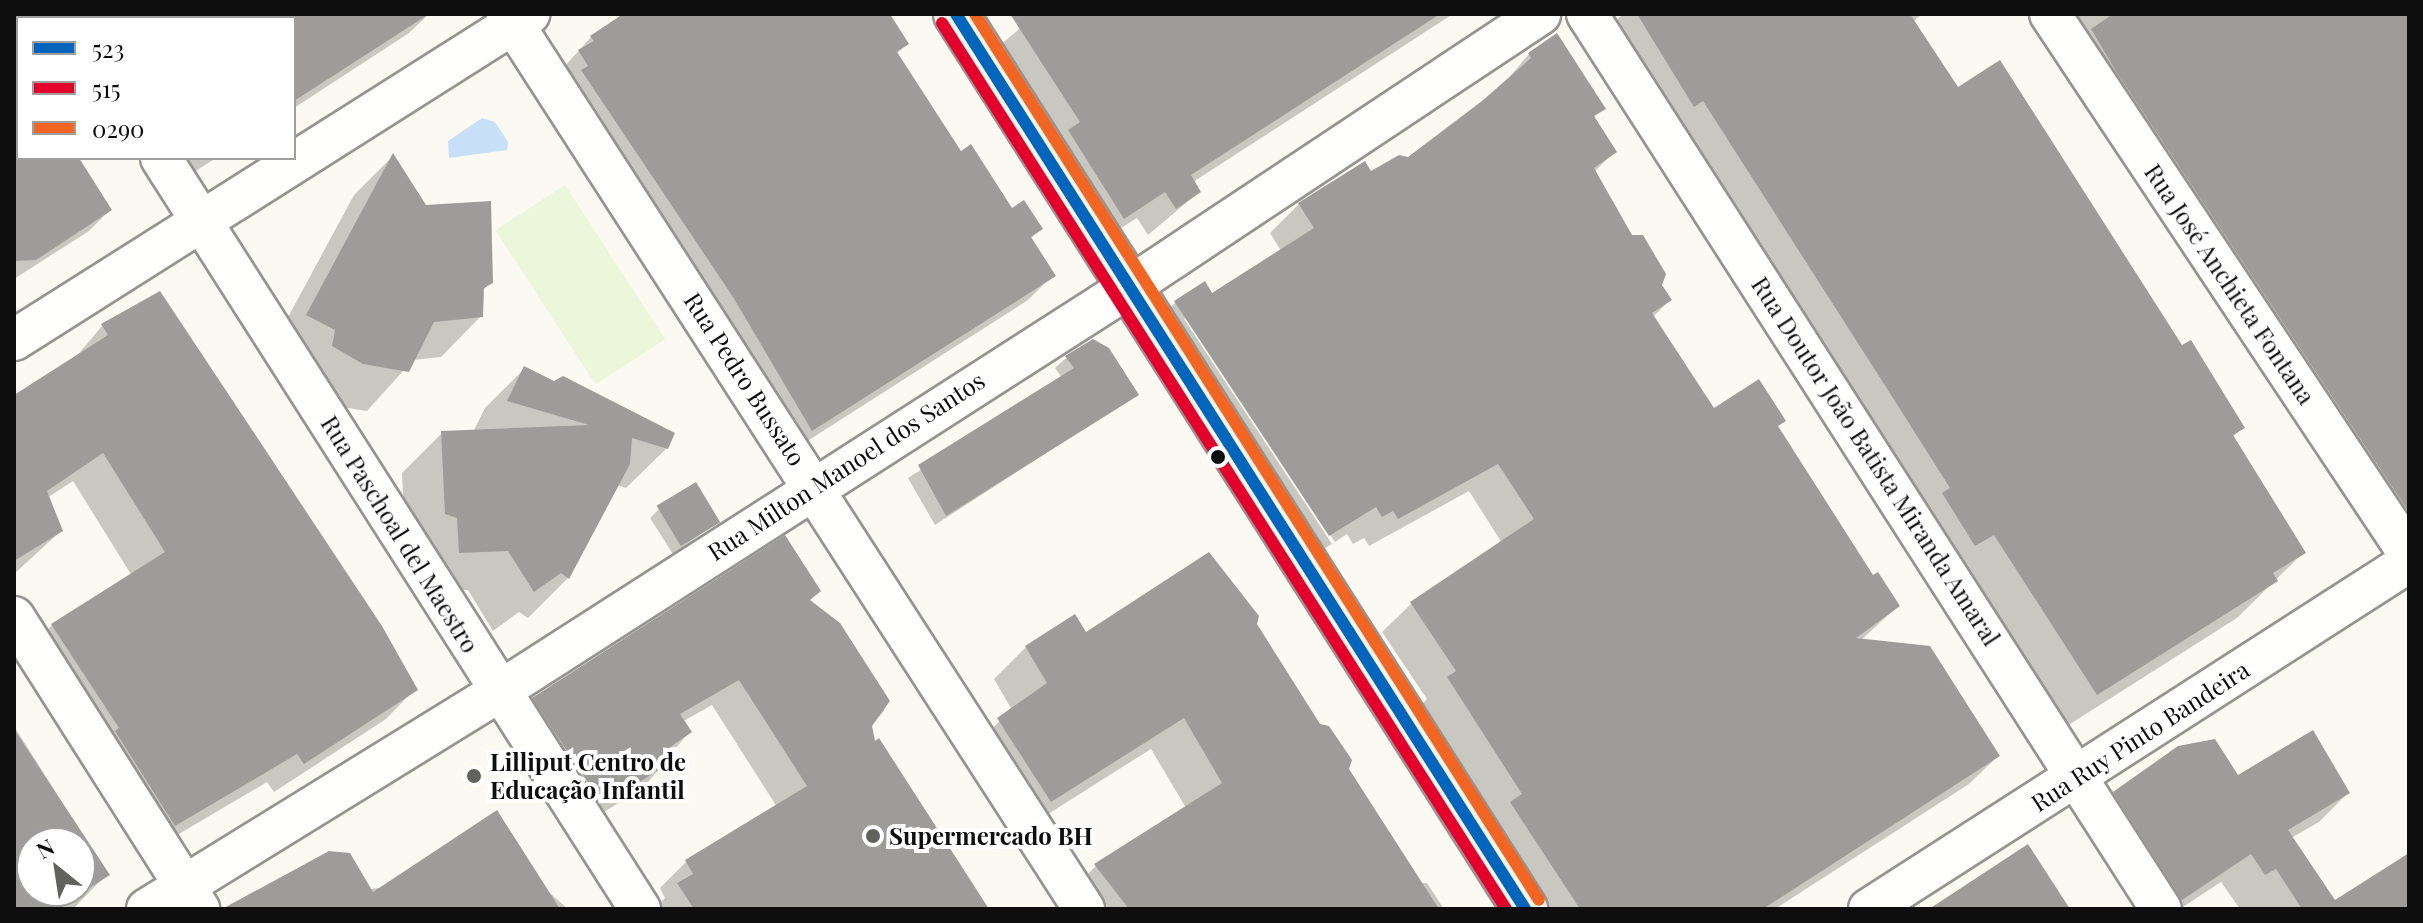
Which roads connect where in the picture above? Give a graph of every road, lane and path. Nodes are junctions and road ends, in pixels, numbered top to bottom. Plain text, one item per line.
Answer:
1 (956, 14) edge
2 (1540, 14) edge
3 (1587, 14) edge
4 (2050, 14) edge
5 (516, 17) edge
6 (296, 158) edge
7 (162, 160) edge
8 (293, 160) edge
9 (200, 220) junction
10 (1128, 288) junction
11 (14, 340) edge
12 (814, 485) junction
13 (2409, 554) edge
14 (2409, 562) edge
15 (14, 617) edge
16 (500, 691) junction
17 (2079, 776) junction
18 (191, 897) edge
19 (147, 909) edge
20 (640, 909) edge
21 (1084, 909) edge
22 (1525, 909) edge
23 (1869, 909) edge
24 (2161, 909) edge

1 - 10 street
2 - 10 street, Rua Milton Manoel dos Santos
3 - 17 street, Rua Doutor João Batista Miranda Amaral
4 - 13 street, Rua José Anchieta Fontana
5 - 6 street
5 - 12 street, Rua Pedro Bussato
7 - 9 street, Rua Paschoal del Maestro
8 - 9 street
9 - 11 street
9 - 16 street, Rua Paschoal del Maestro
10 - 12 street, Rua Milton Manoel dos Santos
10 - 22 street
12 - 16 street, Rua Milton Manoel dos Santos
12 - 21 street, Rua Pedro Bussato
14 - 17 street, Rua Ruy Pinto Bandeira
15 - 18 street
16 - 18 street, Rua Milton Manoel dos Santos
16 - 20 street, Rua Paschoal del Maestro
17 - 23 street, Rua Ruy Pinto Bandeira
17 - 24 street, Rua Doutor João Batista Miranda Amaral
18 - 19 street, Rua Milton Manoel dos Santos

